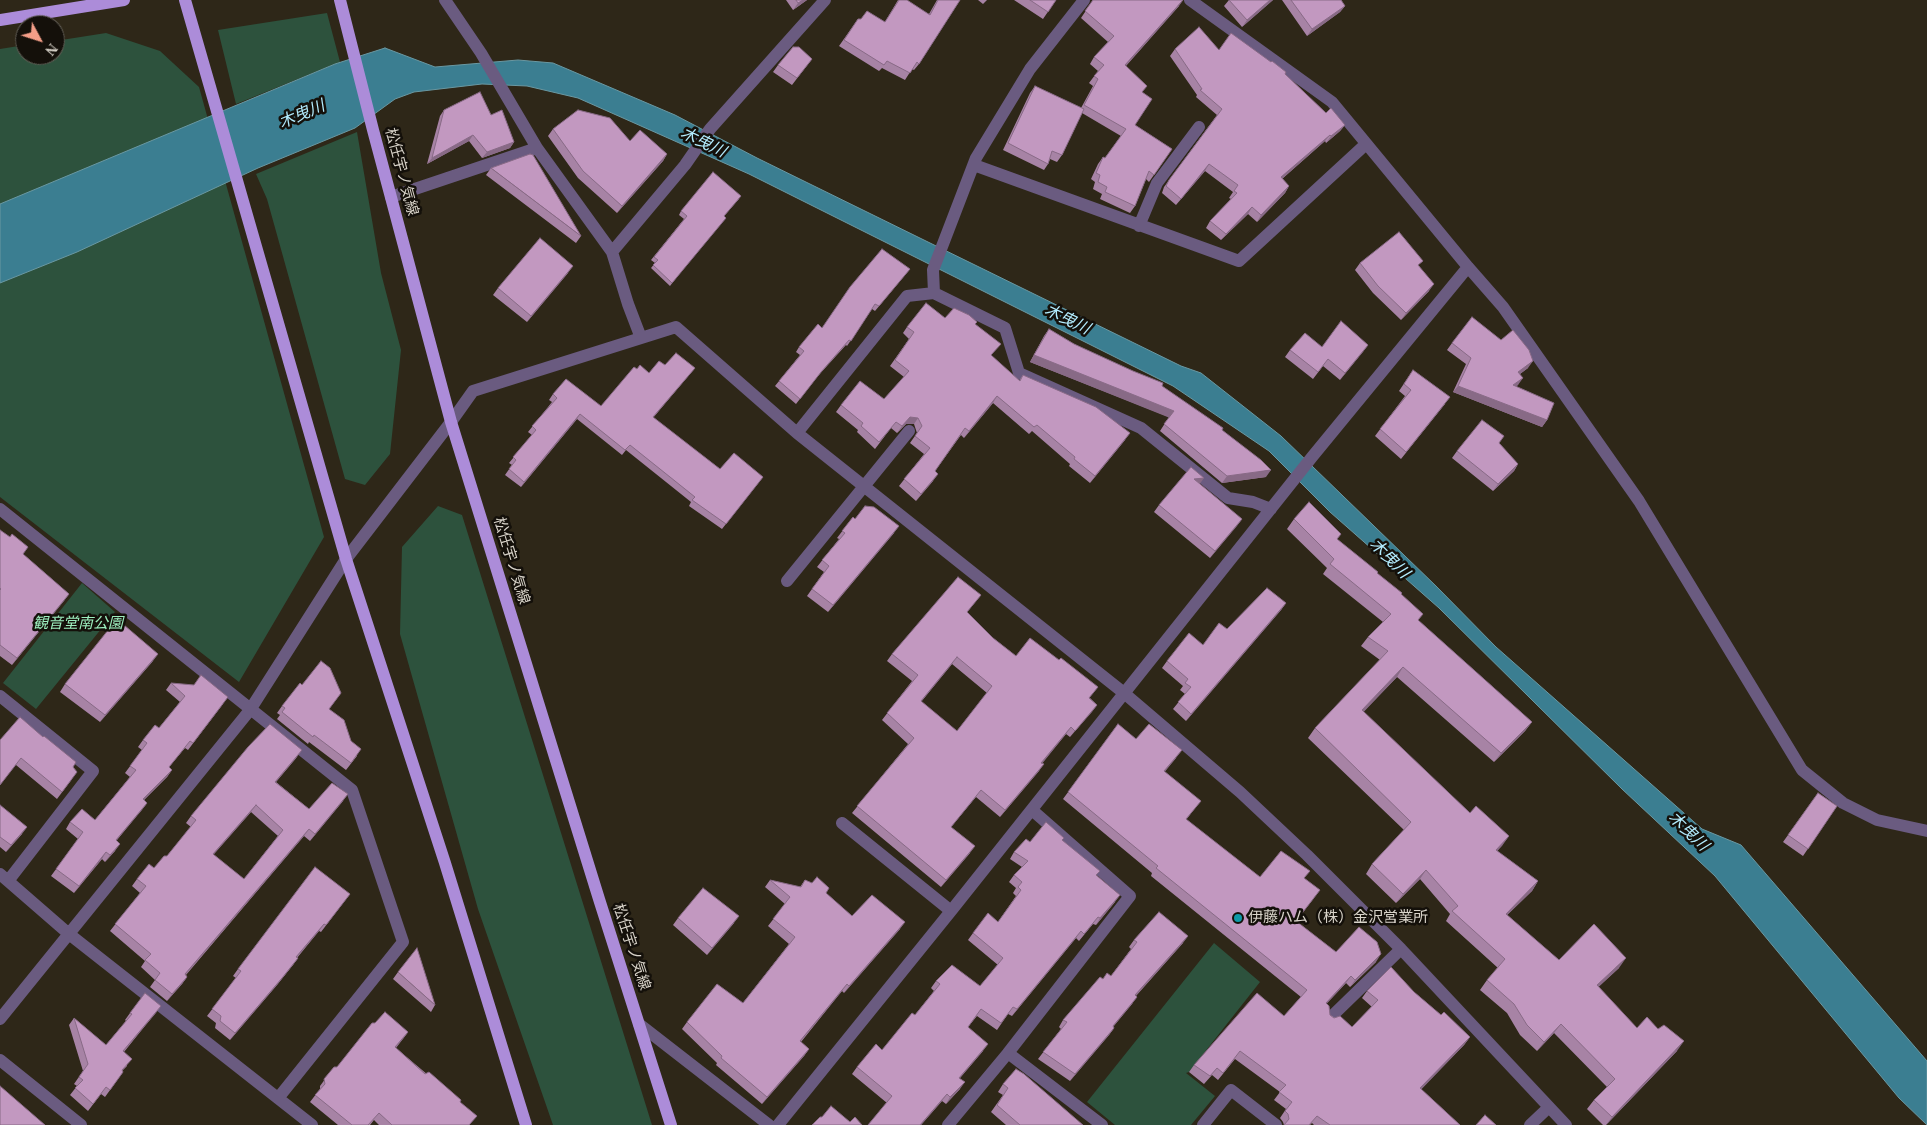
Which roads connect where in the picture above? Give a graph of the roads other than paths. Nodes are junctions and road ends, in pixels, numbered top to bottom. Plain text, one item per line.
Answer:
1 (124, 0) edge
2 (185, 0) edge
3 (340, 0) edge
4 (446, 0) edge
5 (825, 0) edge
6 (1084, 0) edge
7 (1195, 1) edge
8 (0, 20) edge
9 (1199, 127) dead end
10 (1366, 144) junction
11 (537, 148) junction
12 (974, 165) junction
13 (391, 197) junction
14 (1139, 226) junction
15 (612, 252) junction
16 (1468, 267) junction
17 (934, 293) junction
18 (641, 338) junction
19 (452, 422) junction
20 (909, 431) edge
21 (797, 433) junction
22 (864, 486) junction
23 (0, 509) edge
24 (1271, 509) junction
25 (346, 559) junction
26 (787, 581) dead end
27 (1124, 693) junction
28 (0, 696) edge
29 (250, 710) junction
30 (1032, 810) junction
31 (842, 823) dead end
32 (1927, 831) edge
33 (4, 877) edge
34 (951, 911) junction
35 (69, 934) junction
36 (1401, 949) junction
37 (1331, 1017) edge
38 (0, 1019) edge
39 (639, 1024) junction
40 (1008, 1053) junction
41 (0, 1060) edge
42 (279, 1098) junction
43 (1548, 1108) junction
44 (81, 1125) edge
45 (312, 1125) edge
46 (526, 1125) edge
47 (672, 1125) edge
48 (769, 1125) edge
49 (778, 1125) edge
50 (948, 1125) edge
51 (1102, 1125) edge
52 (1203, 1125) edge
53 (1276, 1125) edge
54 (1530, 1125) edge
55 (1566, 1125) edge

1 - 8 main road
2 - 25 main road
3 - 13 main road, 松任宇ノ気線
4 - 11 street
5 - 15 street
6 - 12 street
7 - 10 street
9 - 14 street
10 - 14 street
10 - 16 street
11 - 13 street
11 - 15 street
12 - 14 street
12 - 17 street
13 - 19 main road, 松任宇ノ気線
15 - 18 street
16 - 24 street
16 - 32 street
17 - 21 street
17 - 24 street
18 - 19 street
18 - 21 street
19 - 25 street
19 - 39 main road, 松任宇ノ気線
20 - 22 street
21 - 22 street
22 - 26 street
22 - 27 street
23 - 29 street
24 - 27 street
25 - 29 street
25 - 46 main road
27 - 30 street
27 - 36 street
28 - 33 street
29 - 35 street
29 - 42 street
30 - 34 street
30 - 40 street
31 - 34 street
33 - 35 street
34 - 49 street
35 - 38 street
35 - 42 street
36 - 37 street
36 - 43 street
39 - 47 main road, 松任宇ノ気線
39 - 48 street
40 - 50 street
40 - 51 street
41 - 44 street
42 - 45 street
43 - 54 street
43 - 55 street
52 - 53 street

